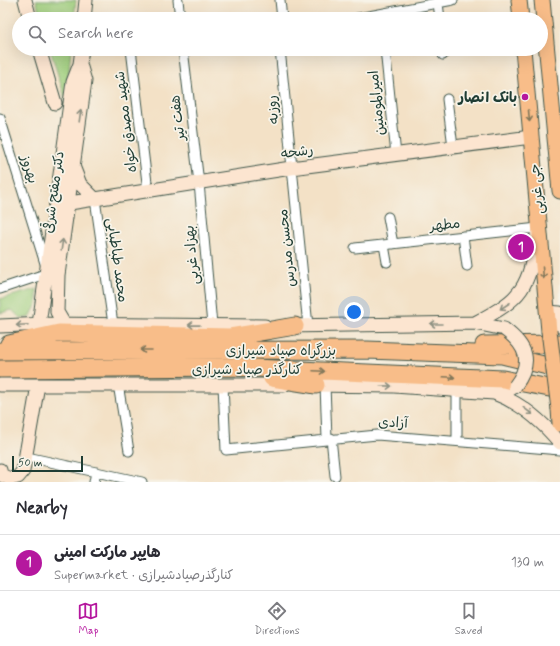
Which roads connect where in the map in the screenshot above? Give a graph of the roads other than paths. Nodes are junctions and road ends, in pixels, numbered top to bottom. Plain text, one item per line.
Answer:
1 (25, 0) edge
2 (86, 0) edge
3 (178, 0) edge
4 (280, 0) edge
5 (453, 0) edge
6 (519, 0) edge
7 (542, 0) edge
8 (438, 3) junction
9 (28, 12) edge
10 (85, 12) edge
11 (179, 12) edge
12 (281, 12) edge
13 (399, 12) edge
14 (439, 12) edge
15 (520, 12) edge
16 (544, 12) edge
17 (548, 46) edge
18 (41, 56) edge
19 (81, 56) edge
20 (132, 56) edge
21 (185, 56) edge
22 (281, 56) edge
23 (386, 56) edge
24 (524, 56) edge
25 (80, 64) junction
26 (447, 99) dead end
27 (55, 103) dead end
28 (556, 107) edge
29 (0, 118) edge
30 (532, 138) junction
31 (453, 147) junction
32 (558, 148) edge
33 (396, 154) junction
34 (73, 166) junction
35 (291, 168) junction
36 (199, 183) junction
37 (148, 191) junction
38 (560, 191) edge
39 (95, 199) junction
40 (62, 204) junction
41 (388, 217) dead end
42 (538, 224) junction
43 (463, 236) junction
44 (388, 244) junction
45 (355, 248) dead end
46 (388, 262) dead end
47 (467, 266) dead end
48 (53, 274) junction
49 (0, 290) edge
50 (553, 321) edge
51 (475, 323) junction
52 (40, 324) junction
53 (64, 324) junction
54 (113, 324) junction
55 (212, 325) junction
56 (0, 326) edge
57 (301, 326) junction
58 (560, 344) edge
59 (0, 346) edge
60 (367, 350) junction
61 (0, 352) edge
62 (560, 368) edge
63 (0, 370) edge
64 (118, 384) junction
65 (0, 385) edge
66 (38, 385) junction
67 (223, 385) junction
68 (320, 385) junction
69 (560, 390) edge
70 (494, 393) junction
71 (457, 395) junction
72 (560, 424) edge
73 (329, 438) junction
74 (457, 440) junction
75 (560, 443) edge
76 (560, 450) edge
77 (129, 451) dead end
78 (27, 457) junction
79 (0, 470) edge
80 (96, 472) junction
81 (334, 476) dead end
82 (10, 481) edge
83 (94, 482) edge
84 (142, 482) edge

1 - 9 main road
2 - 10 main road
3 - 11 street
4 - 12 street
5 - 8 street
6 - 15 main road
7 - 16 main road, جی غربی
8 - 13 street
8 - 14 street
17 - 28 main road, جی غربی
18 - 27 main road
19 - 25 main road, دکتر مفتح شرقی
20 - 37 street, شهید مصدق خواه
21 - 36 street, هفت تیر
22 - 35 street, روزبه
23 - 33 street, امیرالمومنین
24 -> 30 main road, جی غربی
34 -> 25 main road, دکتر مفتح شرقی
25 - 40 main road, دکتر مفتح شرقی
26 - 31 street
28 - 32 main road, جی غربی
29 - 48 street, بهروز
30 - 31 main road, رشحه
30 - 42 main road, جی غربی
31 - 33 main road, رشحه
32 - 38 main road, جی غربی
33 - 35 main road, رشحه
34 - 39 main road
34 - 40 main road, دکتر مفتح شرقی
35 - 36 main road, رشحه
35 - 57 street, محسن مدرس
36 - 37 main road, رشحه
36 - 55 street, بهزاد غربی
37 - 39 main road, رشحه
39 - 40 main road, رشحه
39 - 54 street, محمد طباطبایی
40 - 48 main road, دکتر مفتح شرقی
41 - 44 street
42 - 43 street, مطهر
42 -> 50 main road, جی غربی
42 -> 51 main road
43 - 44 street, مطهر
43 - 47 street
44 - 45 street, مطهر
44 - 46 street
48 - 49 street
48 - 52 main road, دکتر مفتح شرقی
48 - 53 main road, دکتر مفتح شرقی
50 - 72 main road, جی غربی, bridge
51 -> 57 main road
51 - 70 main road, bridge
52 - 53 main road
52 -> 56 main road
53 - 54 main road
55 -> 54 main road
55 - 57 main road
57 - 59 highway
58 - 60 highway
60 -> 61 highway, بزرگراه صیاد شیرازی
60 - 62 highway, بزرگراه صیاد شیرازی
63 - 68 highway
63 -> 69 highway, بزرگراه صیاد شیرازی
64 - 66 main road, کنارگذر صیاد شیرازی
64 - 67 main road, کنارگذر صیاد شیرازی
64 - 77 street
65 - 66 main road, کنارگذر صیاد شیرازی
66 - 78 main road
67 - 68 main road, کنارگذر صیاد شیرازی
67 - 73 street, آزادی
68 -> 71 main road, کنارگذر صیاد شیرازی
68 - 73 street
70 - 71 main road, کنارگذر صیاد شیرازی
70 -> 75 main road
71 - 74 street
73 - 74 street, آزادی
73 - 81 street
74 - 76 street, آزادی
78 - 80 street
78 - 82 main road
79 - 82 main road
80 - 83 street
80 - 84 street

